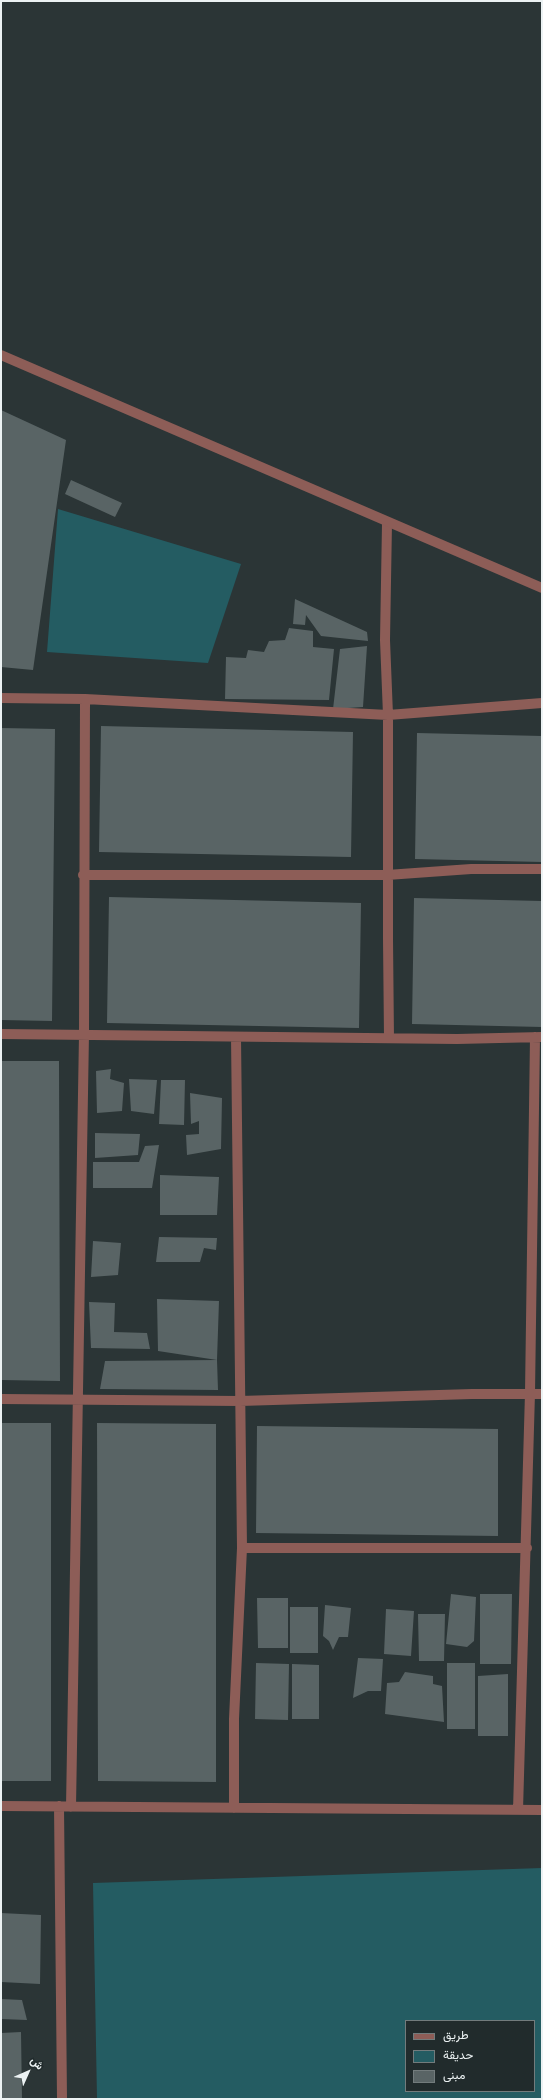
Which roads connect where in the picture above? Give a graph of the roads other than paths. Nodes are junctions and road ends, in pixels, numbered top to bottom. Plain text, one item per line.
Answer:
1 (1, 355) edge
2 (387, 522) junction
3 (542, 588) edge
4 (1, 698) edge
5 (85, 699) junction
6 (542, 703) edge
7 (388, 715) junction
8 (542, 869) edge
9 (83, 875) junction
10 (387, 875) junction
11 (1, 1034) edge
12 (84, 1034) junction
13 (236, 1037) junction
14 (538, 1037) edge
15 (389, 1038) junction
16 (530, 1393) junction
17 (542, 1394) edge
18 (1, 1399) edge
19 (76, 1401) junction
20 (240, 1401) junction
21 (242, 1548) junction
22 (527, 1548) junction
23 (1, 1806) edge
24 (59, 1806) junction
25 (70, 1807) junction
26 (234, 1808) junction
27 (518, 1810) junction
28 (542, 1810) edge
29 (62, 2099) edge

1 - 2 street
2 - 3 street
2 - 7 street
4 - 5 street
5 - 7 street
5 - 9 street
6 - 7 street
7 - 10 street
8 - 10 street
9 - 10 street
9 - 12 street
10 - 15 street
11 - 12 street
12 - 13 street
12 - 19 street
13 - 15 street
13 - 20 street
14 - 15 street
14 - 16 street
16 - 17 street
16 - 20 street
16 - 22 street
18 - 19 street
19 - 20 street
19 - 25 street
20 - 21 street
21 - 22 street
21 - 26 street
22 - 27 street
23 - 24 street
24 - 25 street
24 - 29 street
25 - 26 street
26 - 27 street
27 - 28 street

